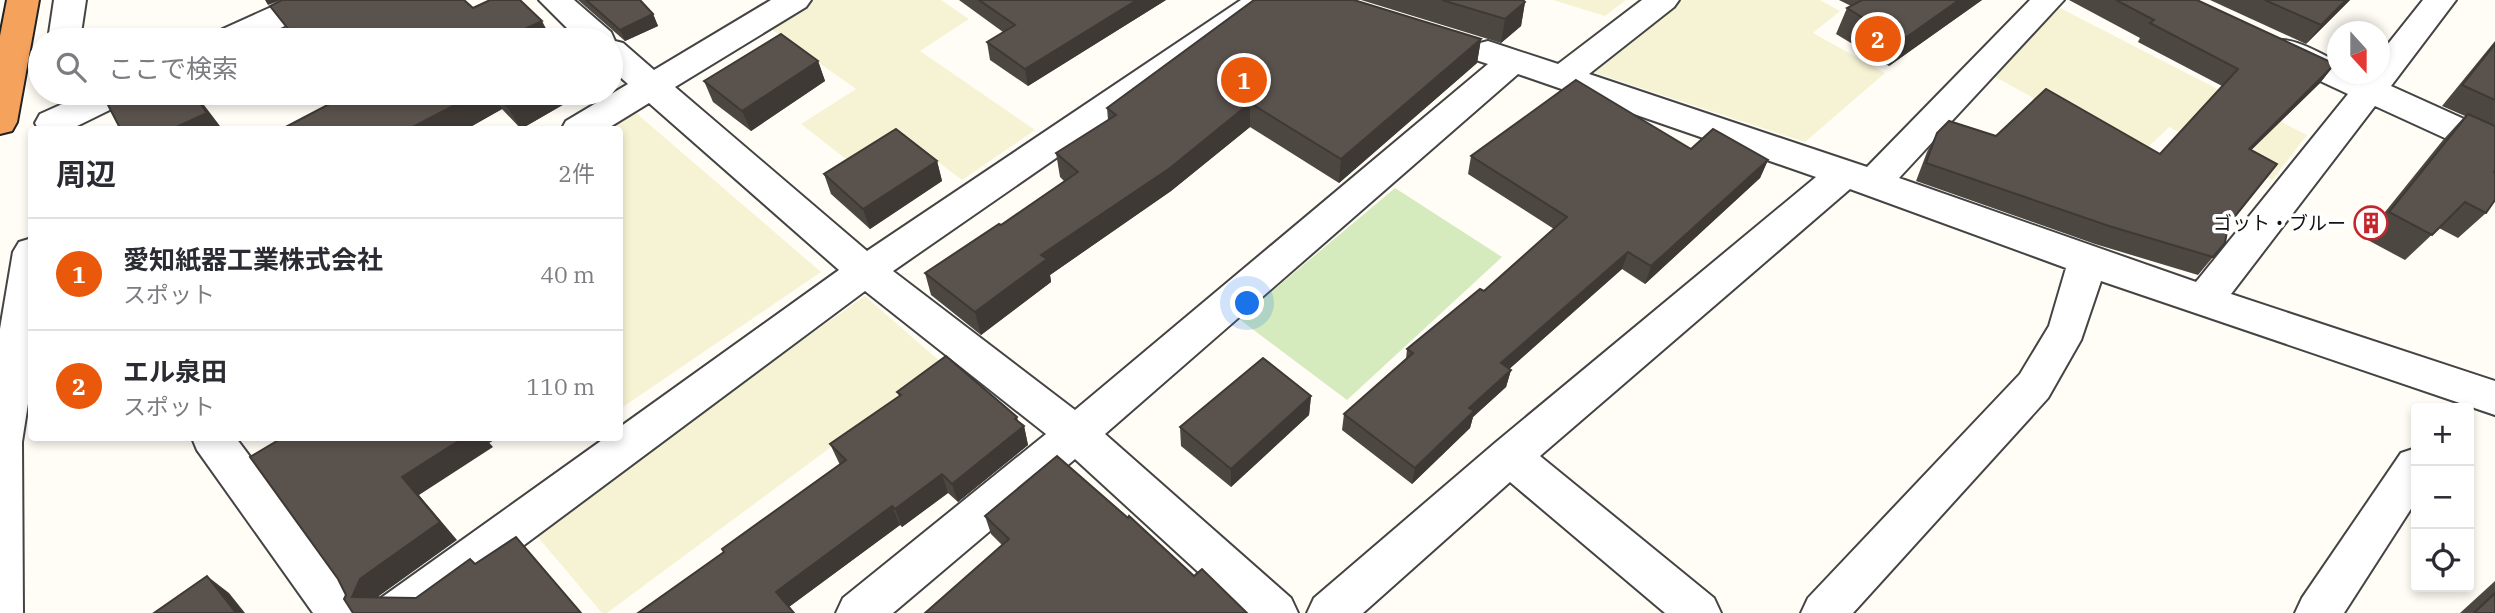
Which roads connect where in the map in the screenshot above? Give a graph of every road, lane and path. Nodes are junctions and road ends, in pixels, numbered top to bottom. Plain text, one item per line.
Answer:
1 (23, 0) edge
2 (70, 0) edge
3 (314, 0) edge
4 (555, 0) edge
5 (795, 0) edge
6 (1263, 0) edge
7 (1663, 0) edge
8 (2048, 0) edge
9 (2440, 0) edge
10 (66, 28) edge
11 (254, 28) edge
12 (586, 28) edge
13 (2249, 33) edge
14 (1460, 44) edge
15 (1513, 60) junction
16 (623, 62) edge
17 (1562, 78) junction
18 (651, 88) junction
19 (2368, 89) junction
20 (623, 104) edge
21 (82, 105) edge
22 (621, 105) edge
23 (53, 115) edge
24 (0, 122) edge
25 (585, 126) edge
26 (2495, 148) edge
27 (1859, 178) junction
28 (2087, 261) junction
29 (865, 271) junction
30 (28, 277) edge
31 (2204, 300) junction
32 (2450, 396) edge
33 (2495, 398) edge
34 (28, 430) edge
35 (1076, 434) junction
36 (214, 441) edge
37 (1, 442) edge
38 (1510, 456) junction
39 (2411, 474) edge
40 (0, 613) edge
41 (340, 613) edge
42 (397, 613) edge
43 (859, 613) edge
44 (1275, 613) edge
45 (1330, 613) edge
46 (1698, 613) edge
47 (1824, 613) edge
48 (2318, 613) edge

1 - 24 highway
2 - 10 street
3 - 11 street
4 - 12 street
5 - 18 street
6 - 29 street
7 - 17 street
8 - 27 street
9 - 19 street
13 - 19 street
14 - 15 street
15 - 17 street
15 - 35 street
16 - 18 street
17 - 27 street
18 - 20 street
18 - 29 street
19 - 26 street
19 - 31 street
21 - 23 street
22 - 25 street
27 - 28 street
27 - 38 street
28 - 31 street
28 - 47 street
29 - 35 street
29 - 42 street
30 - 37 street
31 - 32 street
32 - 33 street
34 - 37 street
35 - 43 street
35 - 44 street
36 - 41 street
37 - 40 street
38 - 45 street
38 - 46 street
39 - 48 street

